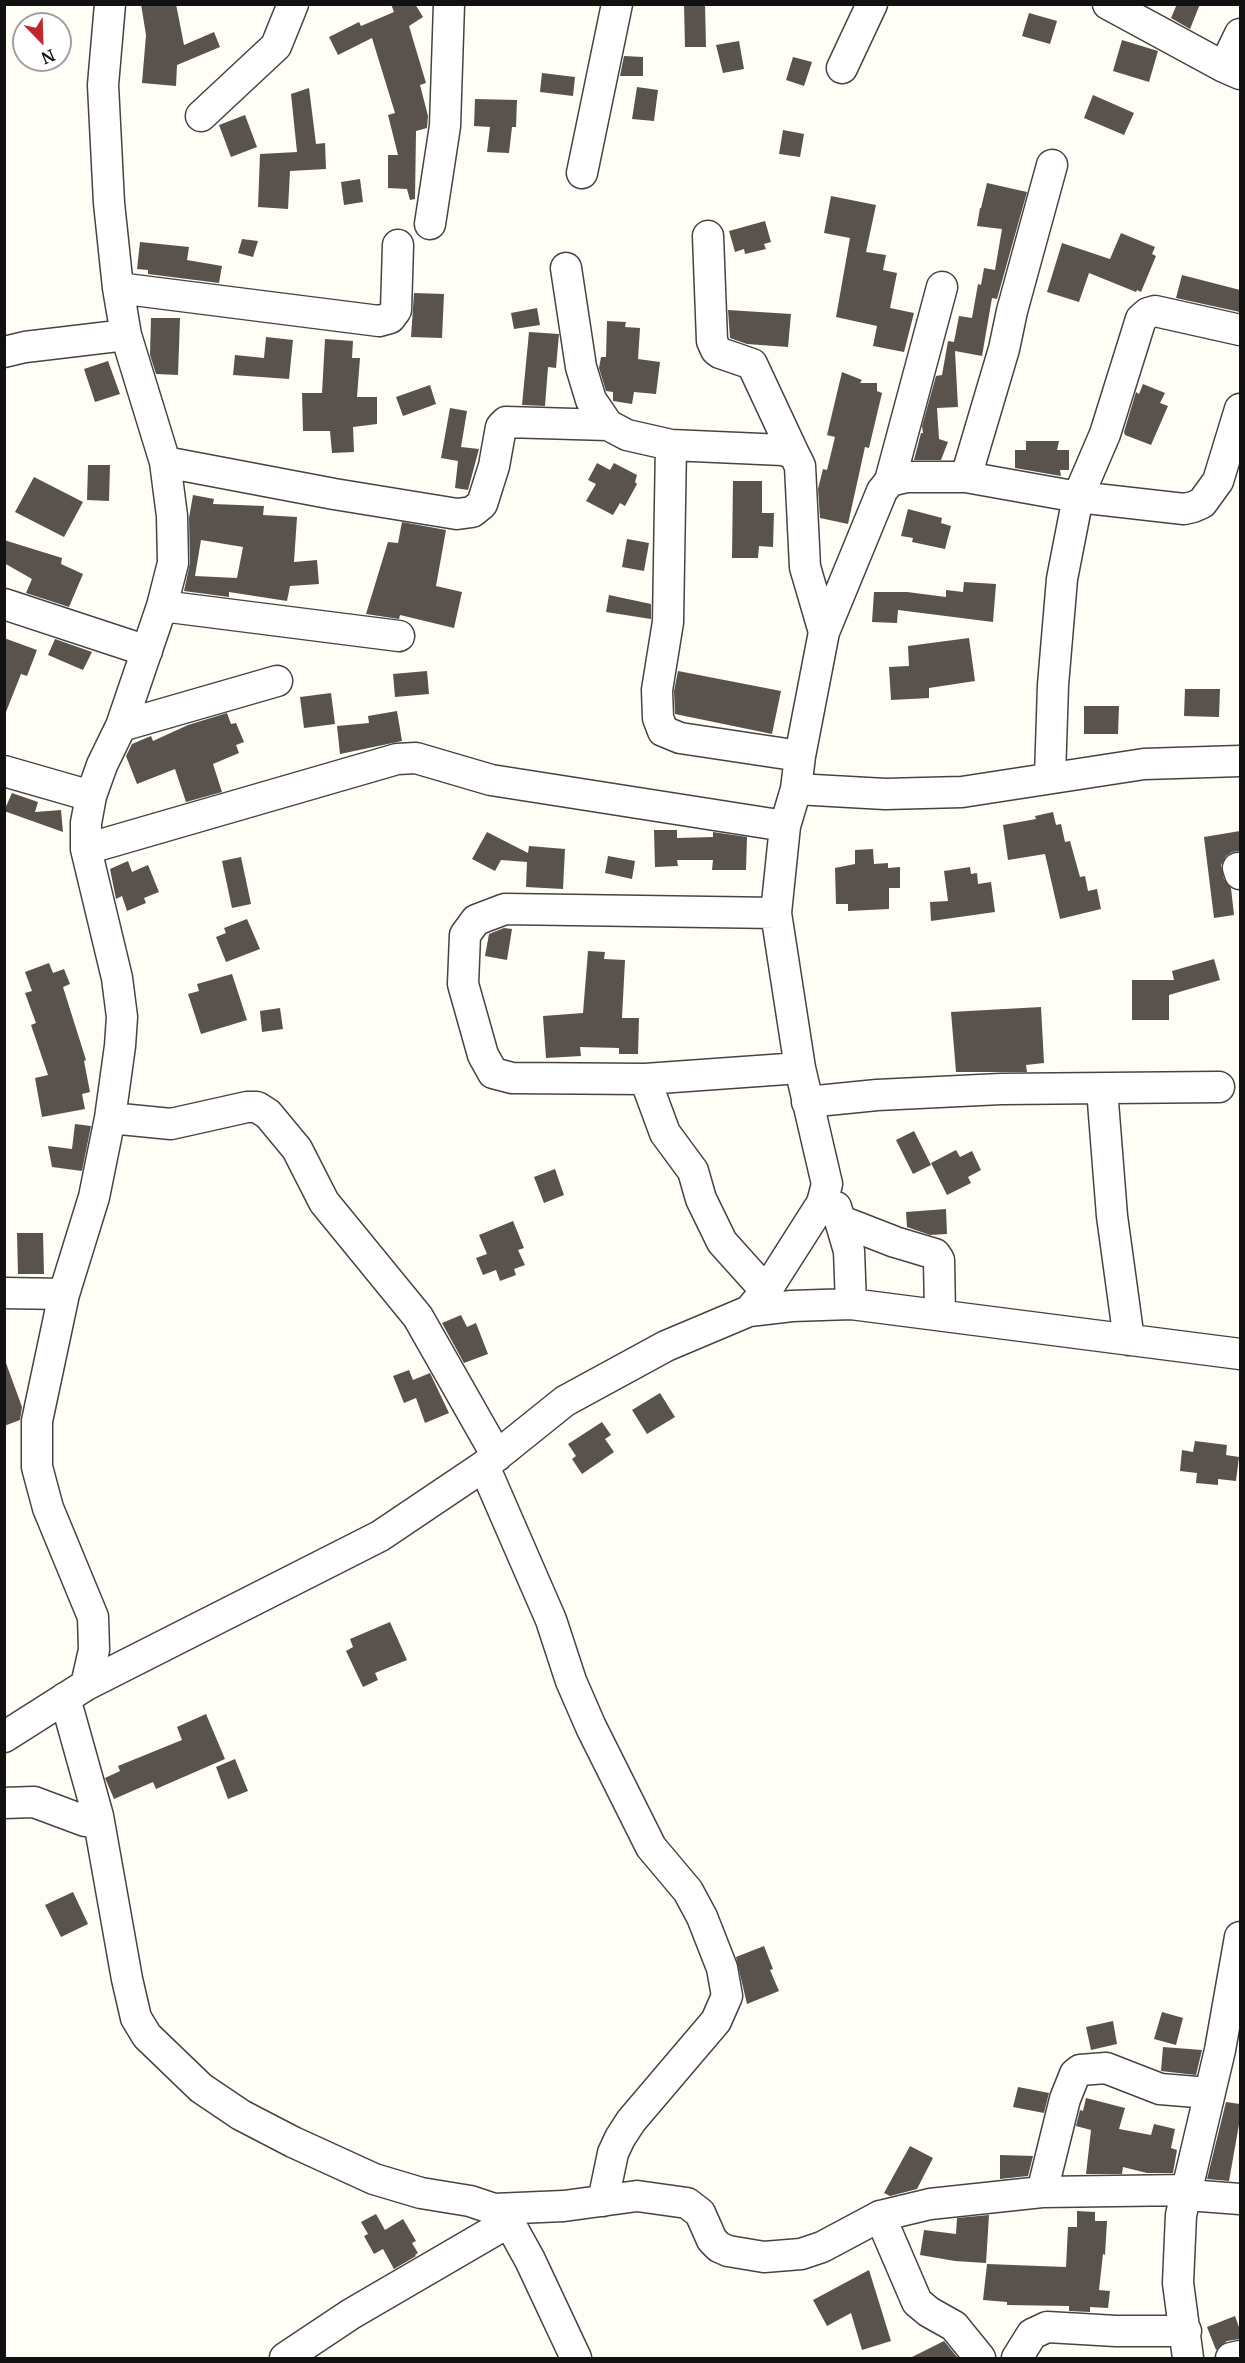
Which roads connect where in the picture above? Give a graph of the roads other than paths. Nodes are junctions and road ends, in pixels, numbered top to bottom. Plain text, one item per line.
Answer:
1 (110, 4) edge
2 (293, 4) edge
3 (449, 4) edge
4 (617, 4) edge
5 (872, 4) edge
6 (1108, 4) edge
7 (1240, 34) edge
8 (842, 68) dead end
9 (1232, 70) edge
10 (201, 116) dead end
11 (1052, 165) dead end
12 (582, 173) dead end
13 (430, 224) dead end
14 (708, 236) dead end
15 (398, 245) dead end
16 (566, 268) dead end
17 (118, 288) junction
18 (942, 288) dead end
19 (1240, 330) edge
20 (126, 335) junction
21 (4, 352) edge
22 (1240, 409) edge
23 (608, 425) junction
24 (670, 445) junction
25 (794, 454) junction
26 (165, 462) junction
27 (966, 477) junction
28 (890, 481) junction
29 (1078, 497) junction
30 (4, 604) edge
31 (162, 606) junction
32 (824, 632) junction
33 (399, 636) dead end
34 (147, 651) junction
35 (277, 681) dead end
36 (121, 726) junction
37 (800, 756) junction
38 (1240, 761) edge
39 (4, 771) edge
40 (1050, 777) junction
41 (796, 789) junction
42 (91, 796) junction
43 (785, 826) junction
44 (86, 849) junction
45 (776, 913) junction
46 (800, 1068) junction
47 (645, 1079) junction
48 (1219, 1087) dead end
49 (1102, 1089) junction
50 (807, 1102) junction
51 (110, 1118) junction
52 (827, 1184) junction
53 (840, 1221) junction
54 (4, 1293) edge
55 (64, 1294) junction
56 (758, 1301) junction
57 (852, 1304) junction
58 (940, 1314) junction
59 (1129, 1340) junction
60 (1240, 1354) edge
61 (490, 1461) junction
62 (76, 1692) junction
63 (4, 1737) edge
64 (4, 1803) edge
65 (99, 1823) junction
66 (1240, 1937) edge
67 (1230, 2050) edge
68 (1209, 2093) junction
69 (1042, 2192) junction
70 (1187, 2192) junction
71 (1240, 2199) edge
72 (603, 2201) junction
73 (501, 2216) junction
74 (880, 2216) junction
75 (1187, 2345) edge
76 (1240, 2356) edge
77 (285, 2358) edge
78 (576, 2358) edge
79 (980, 2358) edge
80 (1017, 2358) edge
81 (1232, 2358) edge

1 - 17 street
2 - 10 street
3 - 13 street
4 - 12 street
5 - 8 street
6 - 9 street
7 - 9 street
11 - 27 street
14 - 25 street
15 - 17 street
16 - 23 street
17 - 20 street
18 - 28 street
19 - 29 street
20 - 21 street
20 - 26 street
22 - 29 street
23 - 24 street
23 - 26 street
24 - 25 street
24 - 37 street
25 - 32 street
26 - 31 street
27 - 28 street
27 - 29 street
28 - 32 street
29 - 40 street
30 - 34 street
31 - 33 street
31 - 34 street
32 - 37 street
34 - 36 street
35 - 36 street
36 - 42 street
37 - 41 street
38 - 40 street
39 - 42 street
40 - 41 street
41 - 43 street
42 - 44 street
43 - 44 street
43 - 45 street
44 - 51 street
45 - 46 street
45 - 47 street
46 - 47 street
46 - 50 street
47 - 56 street
48 - 49 street
49 - 50 street
49 - 59 street
50 - 52 street
51 - 55 street
51 - 61 street
52 - 53 street
52 - 56 street
53 - 57 street
53 - 58 street
54 - 55 street
55 - 62 street
56 - 57 street
56 - 61 street
57 - 58 street
58 - 59 street
59 - 60 street
61 - 62 street
61 - 72 street
62 - 63 street
62 - 65 street
64 - 65 street
65 - 73 street
66 - 67 street
67 - 68 street
68 - 69 street
68 - 70 street
69 - 70 street
69 - 74 street
70 - 71 street
70 - 75 street
72 - 73 street
72 - 74 street
73 - 77 street
73 - 78 street
74 - 79 street
75 - 80 street
76 - 81 street

